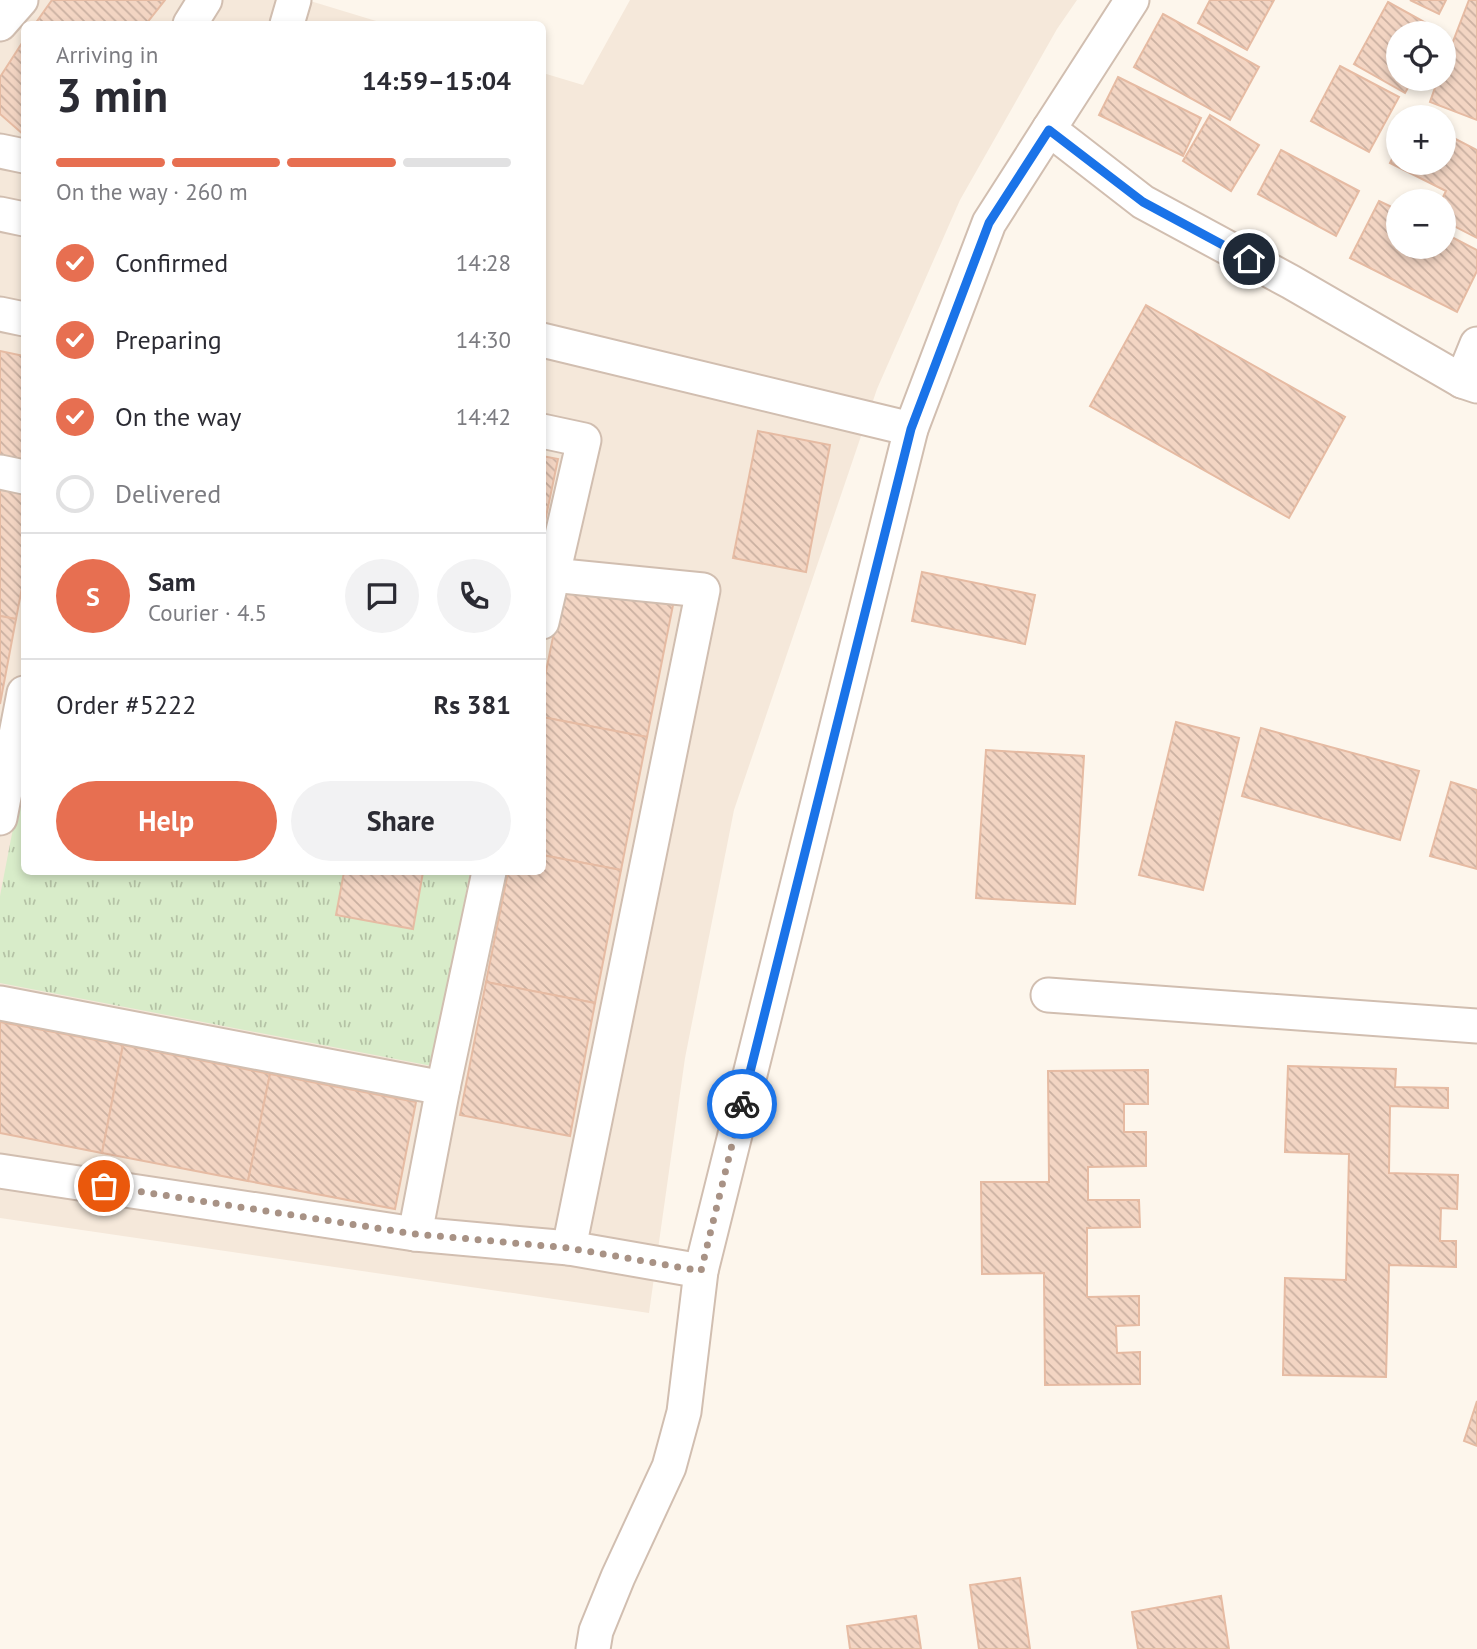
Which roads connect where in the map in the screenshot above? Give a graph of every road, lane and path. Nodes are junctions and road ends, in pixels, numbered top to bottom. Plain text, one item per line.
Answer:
1 (21, 0) edge
2 (205, 0) edge
3 (294, 0) edge
4 (1132, 0) edge
5 (192, 21) edge
6 (288, 21) edge
7 (0, 24) edge
8 (1049, 130) junction
9 (0, 150) edge
10 (21, 155) edge
11 (0, 214) edge
12 (21, 218) edge
13 (0, 314) edge
14 (21, 318) edge
15 (546, 341) edge
16 (1477, 344) edge
17 (1469, 384) edge
18 (911, 429) junction
19 (546, 432) edge
20 (0, 472) edge
21 (21, 476) edge
22 (547, 575) edge
23 (21, 709) edge
24 (0, 818) edge
25 (488, 875) edge
26 (1048, 995) dead end
27 (0, 1003) edge
28 (1477, 1026) edge
29 (443, 1088) junction
30 (0, 1171) edge
31 (415, 1234) junction
32 (569, 1248) junction
33 (701, 1271) junction
34 (593, 1649) edge

1 - 7 street
2 - 5 street
3 - 6 street
4 - 8 street
8 - 17 street
8 - 18 street
9 - 10 street
11 - 12 street
13 - 14 street
15 - 18 street
16 - 17 street
18 - 33 street
19 - 22 street
20 - 21 street
22 - 32 street
23 - 24 street
25 - 29 street
26 - 28 street
27 - 29 street
29 - 31 street
30 - 31 street
31 - 32 street
32 - 33 street
33 - 34 street

